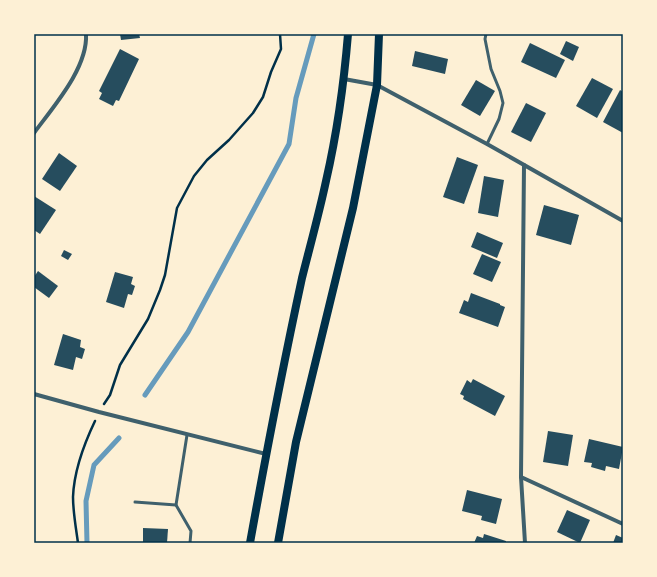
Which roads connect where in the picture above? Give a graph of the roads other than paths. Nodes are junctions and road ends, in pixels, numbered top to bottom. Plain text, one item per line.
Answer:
1 (86, 34) edge
2 (348, 34) edge
3 (379, 34) edge
4 (486, 34) edge
5 (343, 79) junction
6 (377, 85) junction
7 (34, 133) edge
8 (487, 144) junction
9 (524, 166) junction
10 (623, 221) edge
11 (34, 394) edge
12 (188, 435) junction
13 (266, 454) junction
14 (521, 477) junction
15 (135, 502) dead end
16 (176, 505) junction
17 (623, 524) edge
18 (190, 543) edge
19 (250, 543) edge
20 (278, 543) edge
21 (525, 543) edge

1 - 7 street
2 - 5 main road
3 - 6 main road
4 - 8 lane
5 - 6 street
5 - 13 main road
6 - 8 street
6 - 20 main road
8 - 9 street
9 - 10 street
9 - 14 street
11 - 12 street
12 - 13 street
12 - 16 lane
13 - 19 main road
14 - 17 street
14 - 21 street
15 - 16 lane
16 - 18 lane

